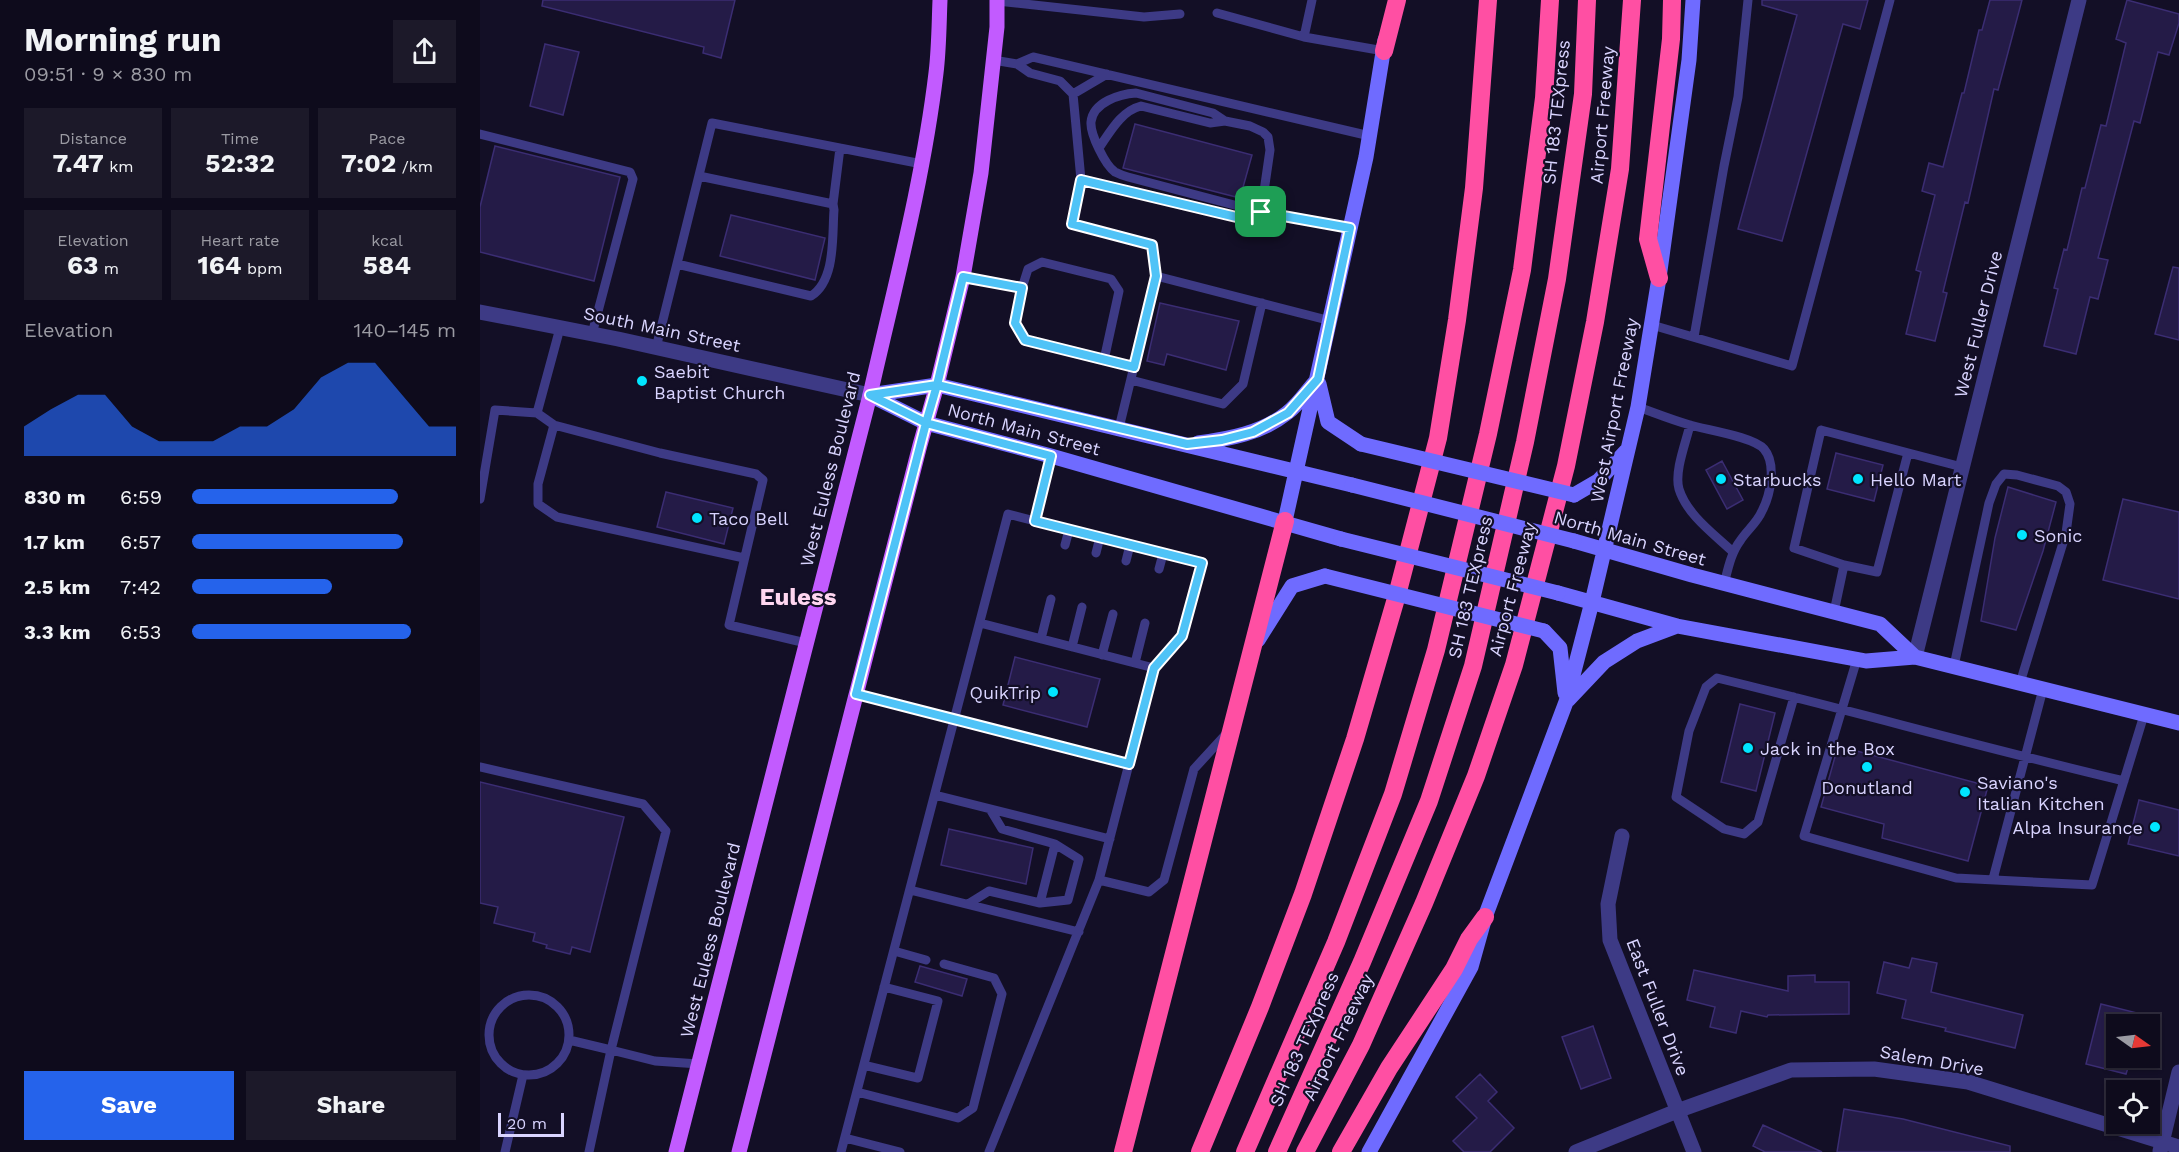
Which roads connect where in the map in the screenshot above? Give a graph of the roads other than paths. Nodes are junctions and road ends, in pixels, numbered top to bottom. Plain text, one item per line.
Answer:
1 (940, 0) edge
2 (997, 0) edge
3 (1312, 0) edge
4 (1389, 0) edge
5 (1397, 0) edge
6 (1488, 0) edge
7 (1550, 0) edge
8 (1587, 0) edge
9 (1594, 0) edge
10 (1632, 0) edge
11 (1672, 0) edge
12 (1693, 0) edge
13 (1748, 0) edge
14 (1890, 0) edge
15 (2079, 0) edge
16 (1217, 13) dead end
17 (1180, 14) dead end
18 (1304, 37) junction
19 (1384, 51) junction
20 (993, 60) junction
21 (1017, 64) junction
22 (1107, 74) junction
23 (1073, 94) junction
24 (1583, 94) junction
25 (1232, 104) junction
26 (1225, 121) junction
27 (480, 134) edge
28 (1370, 136) junction
29 (840, 148) junction
30 (1099, 148) junction
31 (922, 164) junction
32 (699, 176) junction
33 (1081, 180) junction
34 (832, 204) junction
35 (1261, 212) junction
36 (1350, 228) junction
37 (677, 264) junction
38 (1156, 276) junction
39 (963, 277) junction
40 (1659, 278) junction
41 (1022, 288) junction
42 (1263, 303) junction
43 (480, 312) edge
44 (1331, 321) junction
45 (1652, 325) junction
46 (560, 328) junction
47 (592, 334) junction
48 (1694, 337) junction
49 (656, 348) junction
50 (1104, 360) junction
51 (1134, 367) junction
52 (1318, 379) junction
53 (1131, 380) junction
54 (937, 385) junction
55 (870, 395) junction
56 (1638, 407) junction
57 (537, 412) junction
58 (926, 423) junction
59 (554, 425) junction
60 (1690, 425) junction
61 (1119, 428) junction
62 (1187, 444) junction
63 (1628, 449) junction
64 (1908, 453) junction
65 (1051, 456) junction
66 (1962, 467) junction
67 (1298, 471) junction
68 (480, 499) edge
69 (1035, 521) junction
70 (1285, 521) junction
71 (1069, 530) junction
72 (1100, 537) junction
73 (1130, 545) junction
74 (1065, 546) dead end
75 (1604, 550) junction
76 (1733, 552) junction
77 (1096, 553) dead end
78 (1163, 554) junction
79 (744, 558) junction
80 (1126, 561) dead end
81 (1844, 565) junction
82 (1159, 569) dead end
83 (1724, 584) junction
84 (1052, 598) dead end
85 (1592, 602) junction
86 (1082, 606) dead end
87 (1834, 612) junction
88 (1113, 614) dead end
89 (980, 623) junction
90 (1145, 623) dead end
91 (1677, 626) junction
92 (1041, 639) junction
93 (806, 644) junction
94 (1072, 647) junction
95 (1253, 648) junction
96 (1102, 655) junction
97 (1914, 657) junction
98 (1857, 659) junction
99 (1135, 663) junction
100 (1954, 666) junction
101 (1154, 668) junction
102 (2020, 683) junction
103 (2043, 689) junction
104 (856, 694) junction
105 (1794, 696) junction
106 (1566, 702) junction
107 (1842, 709) junction
108 (2144, 715) junction
109 (955, 719) junction
110 (2179, 723) edge
111 (1230, 729) junction
112 (2025, 758) junction
113 (1129, 764) junction
114 (480, 767) edge
115 (2124, 781) junction
116 (935, 795) junction
117 (990, 809) junction
118 (1622, 836) dead end
119 (1110, 839) junction
120 (1055, 844) junction
121 (1993, 879) junction
122 (1099, 880) junction
123 (910, 890) junction
124 (1040, 903) junction
125 (968, 904) junction
126 (1485, 917) junction
127 (1078, 932) junction
128 (894, 951) junction
129 (926, 960) dead end
130 (944, 964) dead end
131 (884, 987) junction
132 (484, 1028) edge
133 (569, 1040) junction
134 (611, 1050) junction
135 (699, 1064) junction
136 (864, 1065) junction
137 (2179, 1072) edge
138 (523, 1075) junction
139 (857, 1092) junction
140 (1677, 1111) junction
141 (844, 1138) junction
142 (2161, 1147) edge
143 (2179, 1147) edge
144 (505, 1152) edge
145 (589, 1152) edge
146 (676, 1152) edge
147 (739, 1152) edge
148 (841, 1152) edge
149 (900, 1152) edge
150 (989, 1152) edge
151 (1123, 1152) edge
152 (1200, 1152) edge
153 (1245, 1152) edge
154 (1277, 1152) edge
155 (1305, 1152) edge
156 (1341, 1152) edge
157 (1370, 1152) edge
158 (1576, 1152) edge
159 (1694, 1152) edge

1 - 31 main road, West Euless Boulevard
2 - 17 lane
2 - 20 main road
3 - 18 lane
4 - 19 main road
5 - 19 highway
6 - 152 highway
7 - 153 highway, SH 183 TEXpress
8 - 24 highway, SH 183 TEXpress
9 - 24 highway
10 - 155 highway, Airport Freeway
11 - 40 highway
12 - 40 main road, West Airport Freeway
13 - 48 lane
14 - 48 lane
15 - 66 street, West Fuller Drive
16 - 18 lane
18 - 19 lane
19 - 28 main road
20 - 21 lane
20 - 39 main road
21 - 22 lane
21 - 23 lane
22 - 23 lane
22 - 25 lane
23 - 33 lane
24 - 154 highway, SH 183 TEXpress
25 - 26 lane
25 - 28 lane
26 - 30 lane
26 - 30 lane
26 - 35 lane
27 - 47 lane
28 - 36 main road
29 - 31 lane
29 - 32 lane
29 - 34 lane
30 - 35 lane
31 - 55 main road, West Euless Boulevard
32 - 34 lane
32 - 37 lane
33 - 35 lane
33 - 38 lane
34 - 37 lane
35 - 36 lane
36 - 44 main road
37 - 49 lane
38 - 42 lane
38 - 51 lane
39 - 41 lane
39 - 54 main road
40 - 45 main road, West Airport Freeway
41 - 50 lane
41 - 50 lane
42 - 44 lane
42 - 53 lane
43 - 46 street, South Main Street
44 - 52 main road
45 - 48 lane
45 - 56 main road, West Airport Freeway
46 - 47 street, South Main Street
46 - 57 lane
47 - 49 street, South Main Street
49 - 55 street, South Main Street
50 - 51 lane
51 - 53 lane
52 - 62 main road
52 - 63 main road, bridge
52 - 67 main road
53 - 61 lane
54 - 55 main road, North Main Street
54 - 58 main road
54 - 61 main road, North Main Street
55 - 58 main road, North Main Street
55 - 93 main road, West Euless Boulevard
56 - 60 lane
56 - 63 main road, West Airport Freeway
57 - 59 lane
57 - 68 lane
58 - 65 main road, North Main Street
58 - 104 main road
59 - 79 lane
59 - 79 lane
60 - 76 lane
60 - 76 lane
61 - 62 main road, North Main Street
62 - 67 main road, North Main Street
63 - 75 main road, West Airport Freeway
64 - 66 lane
64 - 81 lane
64 - 81 lane
65 - 69 lane
65 - 70 main road, North Main Street
66 - 97 street, West Fuller Drive
67 - 70 main road
67 - 75 main road, North Main Street, bridge
69 - 71 lane
69 - 89 lane
70 - 85 main road, North Main Street, bridge
70 - 95 highway
71 - 72 lane
71 - 74 lane
72 - 73 lane
72 - 77 lane
73 - 78 lane
73 - 80 lane
75 - 83 main road, North Main Street
75 - 85 main road, West Airport Freeway
76 - 83 lane
78 - 82 lane
78 - 101 lane
79 - 93 lane
81 - 87 lane
83 - 87 main road, North Main Street
84 - 92 lane
85 - 91 main road, North Main Street
85 - 106 main road, West Airport Freeway
86 - 94 lane
87 - 97 main road, North Main Street
88 - 96 lane
89 - 92 lane
89 - 109 lane
90 - 99 lane
91 - 98 main road, North Main Street
91 - 106 main road
92 - 94 lane
93 - 135 main road, West Euless Boulevard
94 - 96 lane
95 - 106 main road, bridge
95 - 111 highway
96 - 99 lane
97 - 98 main road, North Main Street
97 - 100 main road, North Main Street
98 - 107 lane
99 - 101 lane
100 - 102 main road, North Main Street
100 - 102 lane
101 - 113 lane
102 - 103 main road, North Main Street
103 - 108 main road, North Main Street
103 - 112 lane
104 - 109 lane
104 - 147 main road
105 - 105 lane
105 - 107 lane
106 - 126 main road, West Airport Freeway
107 - 112 lane
107 - 121 lane
108 - 110 main road, North Main Street
108 - 115 lane
109 - 113 lane
109 - 116 lane
111 - 122 lane
111 - 151 highway
112 - 115 lane
112 - 121 lane
113 - 119 lane
114 - 134 lane
115 - 121 lane
116 - 117 lane
116 - 123 lane
117 - 119 lane
117 - 120 lane
118 - 140 street, East Fuller Drive
119 - 122 lane
120 - 124 lane
120 - 124 lane
122 - 127 lane
123 - 125 lane
123 - 128 lane
124 - 125 lane
125 - 127 lane
126 - 156 highway
126 - 157 main road, West Airport Freeway
127 - 150 lane
128 - 129 lane
128 - 131 lane
130 - 139 lane
131 - 136 lane
131 - 136 lane
132 - 133 lane
132 - 138 lane
133 - 134 lane
133 - 138 lane
134 - 135 lane
134 - 145 lane
135 - 146 main road, West Euless Boulevard
136 - 139 lane
137 - 142 street
138 - 144 lane
139 - 141 lane
140 - 142 street, Salem Drive
140 - 158 street, Salem Drive
140 - 159 street, East Fuller Drive
141 - 148 lane
141 - 149 lane
142 - 143 street, Salem Drive

